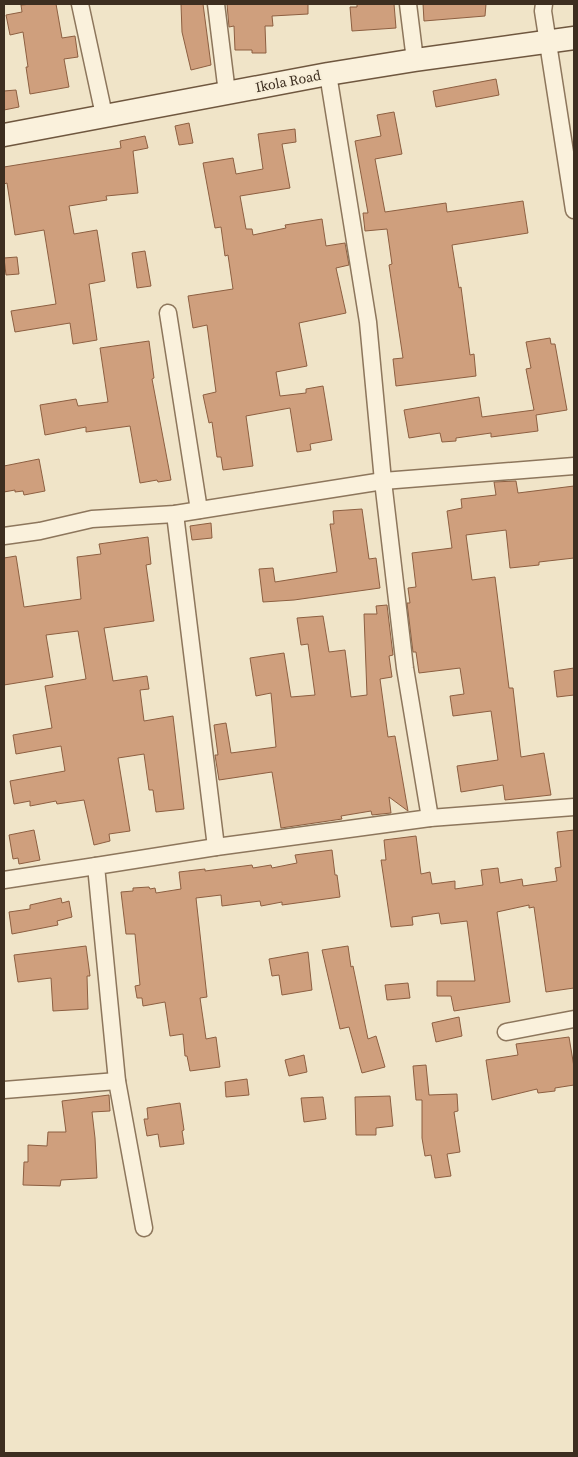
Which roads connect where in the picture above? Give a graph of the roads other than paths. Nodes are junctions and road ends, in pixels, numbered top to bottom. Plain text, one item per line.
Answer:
1 (80, 4) edge
2 (216, 4) edge
3 (408, 4) edge
4 (544, 4) edge
5 (574, 38) edge
6 (549, 42) junction
7 (415, 60) junction
8 (328, 74) junction
9 (227, 93) junction
10 (104, 116) junction
11 (4, 135) edge
12 (574, 210) edge
13 (168, 313) dead end
14 (574, 466) edge
15 (384, 481) junction
16 (199, 510) junction
17 (175, 514) junction
18 (4, 536) edge
19 (574, 807) edge
20 (430, 818) junction
21 (216, 847) junction
22 (96, 866) junction
23 (4, 880) edge
24 (574, 1020) edge
25 (506, 1032) dead end
26 (117, 1081) junction
27 (4, 1090) edge
28 (144, 1228) dead end

1 - 10 street
2 - 9 street
3 - 7 street
4 - 6 street
5 - 6 street, Ikola Road
6 - 7 street, Ikola Road
6 - 12 street
7 - 8 street, Ikola Road
8 - 9 street, Ikola Road
8 - 15 street
9 - 10 street, Ikola Road
10 - 11 street, Ikola Road
13 - 16 street
14 - 15 street
15 - 16 street
15 - 20 street
16 - 17 street
17 - 18 street
17 - 21 street
19 - 20 street
20 - 21 street
21 - 22 street
22 - 23 street
22 - 26 street
24 - 25 street
26 - 27 street
26 - 28 street

